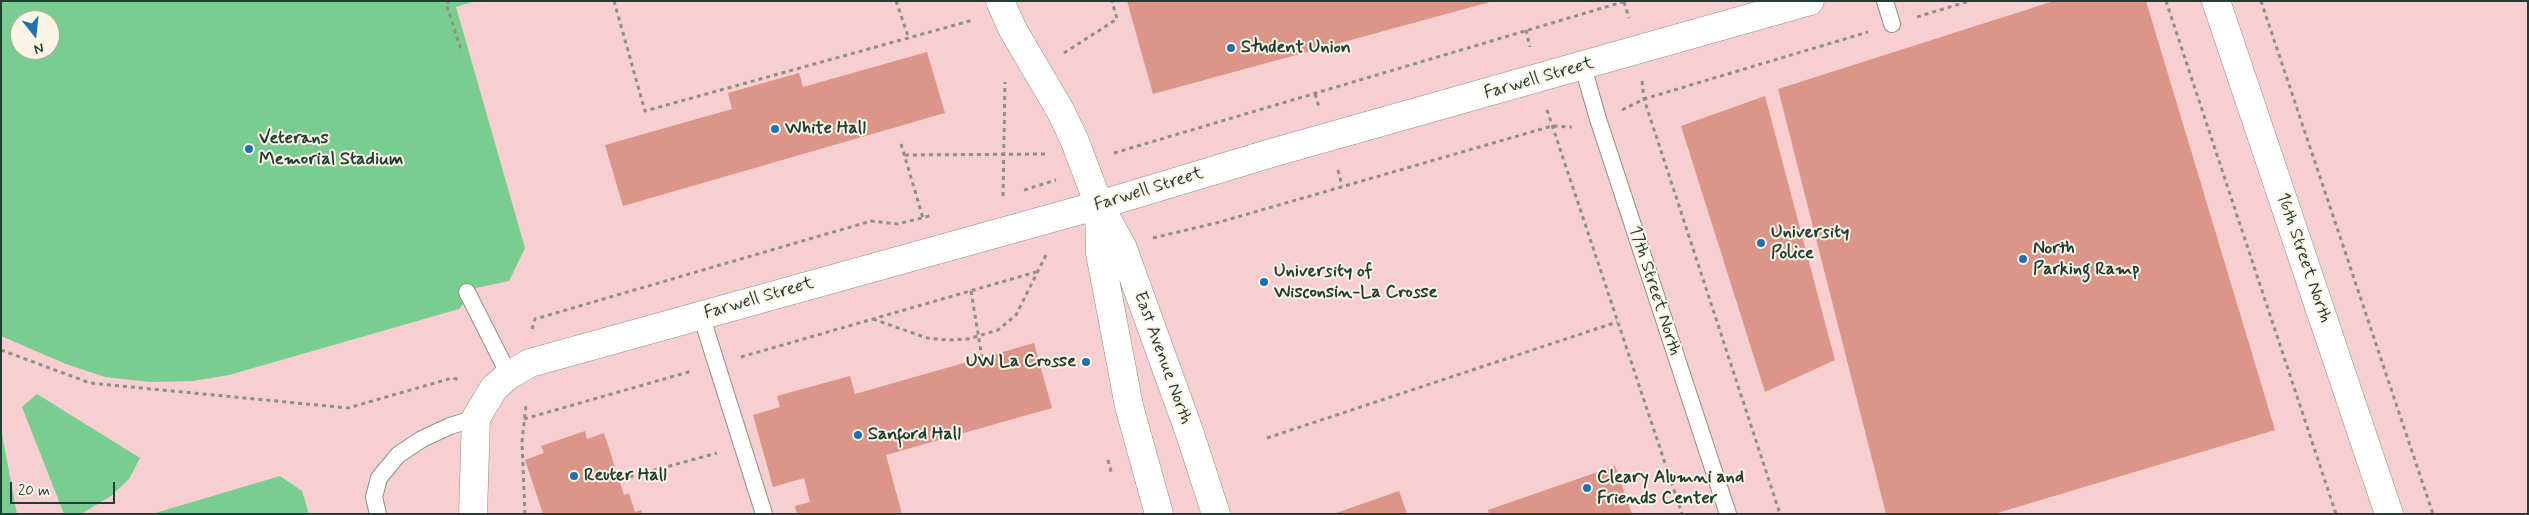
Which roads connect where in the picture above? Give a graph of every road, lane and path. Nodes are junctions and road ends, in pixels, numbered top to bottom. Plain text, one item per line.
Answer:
1 (450, 1) edge
2 (614, 1) edge
3 (896, 1) edge
4 (1112, 1) edge
5 (1810, 1) edge
6 (1885, 1) edge
7 (1969, 1) edge
8 (2166, 1) edge
9 (2216, 1) edge
10 (2261, 1) edge
11 (1624, 2) edge
12 (1002, 5) edge
13 (1630, 19) dead end
14 (1892, 24) junction
15 (1526, 30) dead end
16 (909, 38) junction
17 (460, 50) dead end
18 (1062, 54) dead end
19 (1532, 54) dead end
20 (1583, 67) junction
21 (1640, 73) dead end
22 (1005, 76) dead end
23 (1644, 99) junction
24 (1547, 110) dead end
25 (1617, 113) dead end
26 (1552, 126) junction
27 (1572, 127) dead end
28 (901, 144) dead end
29 (1004, 154) junction
30 (1051, 154) dead end
31 (905, 155) junction
32 (1338, 170) dead end
33 (1342, 186) junction
34 (1003, 196) dead end
35 (1099, 205) junction
36 (923, 218) dead end
37 (1149, 239) dead end
38 (1048, 251) dead end
39 (1036, 272) junction
40 (971, 291) junction
41 (467, 292) dead end
42 (701, 315) junction
43 (873, 319) junction
44 (1617, 322) junction
45 (978, 336) junction
46 (1, 350) edge
47 (982, 358) dead end
48 (716, 364) junction
49 (452, 378) dead end
50 (502, 381) junction
51 (476, 418) junction
52 (524, 419) dead end
53 (1266, 438) dead end
54 (742, 446) junction
55 (622, 479) dead end
56 (1154, 512) edge
57 (378, 514) edge
58 (474, 514) edge
59 (764, 514) edge
60 (1216, 514) edge
61 (1682, 514) edge
62 (1728, 514) edge
63 (1780, 514) edge
64 (2336, 514) edge
65 (2389, 514) edge
66 (2433, 514) edge

1 - 17 path
2 - 16 path
3 - 16 path
4 - 18 path
5 - 20 street, Farwell Street
6 - 14 lane
7 - 14 path
8 - 64 path
9 - 65 street, 16th Street North
10 - 66 path
11 - 13 path
12 - 16 path
12 - 35 street, East Avenue North
14 - 23 path
15 - 19 path
20 - 35 street, Farwell Street
20 - 62 lane, 17th Street North
21 - 23 path
22 - 29 path
23 - 25 path
23 - 63 path
24 - 26 path
26 - 27 path
26 - 33 path
26 - 44 path
28 - 31 path
29 - 30 path
29 - 31 path
29 - 34 path
31 - 36 path
32 - 33 path
33 - 37 path
35 - 42 street, Farwell Street
35 - 56 street, East Avenue North
35 - 60 street, East Avenue North
38 - 39 path
39 - 40 path
39 - 45 path
40 - 43 path
40 - 45 path
41 - 50 lane
42 - 48 lane
42 - 50 street, Farwell Street
43 - 45 path
43 - 48 path
44 - 53 path
44 - 61 path
45 - 47 path
46 - 49 path
48 - 52 path
48 - 54 lane
50 - 51 street
51 - 57 lane
51 - 58 street
54 - 55 path
54 - 59 lane

